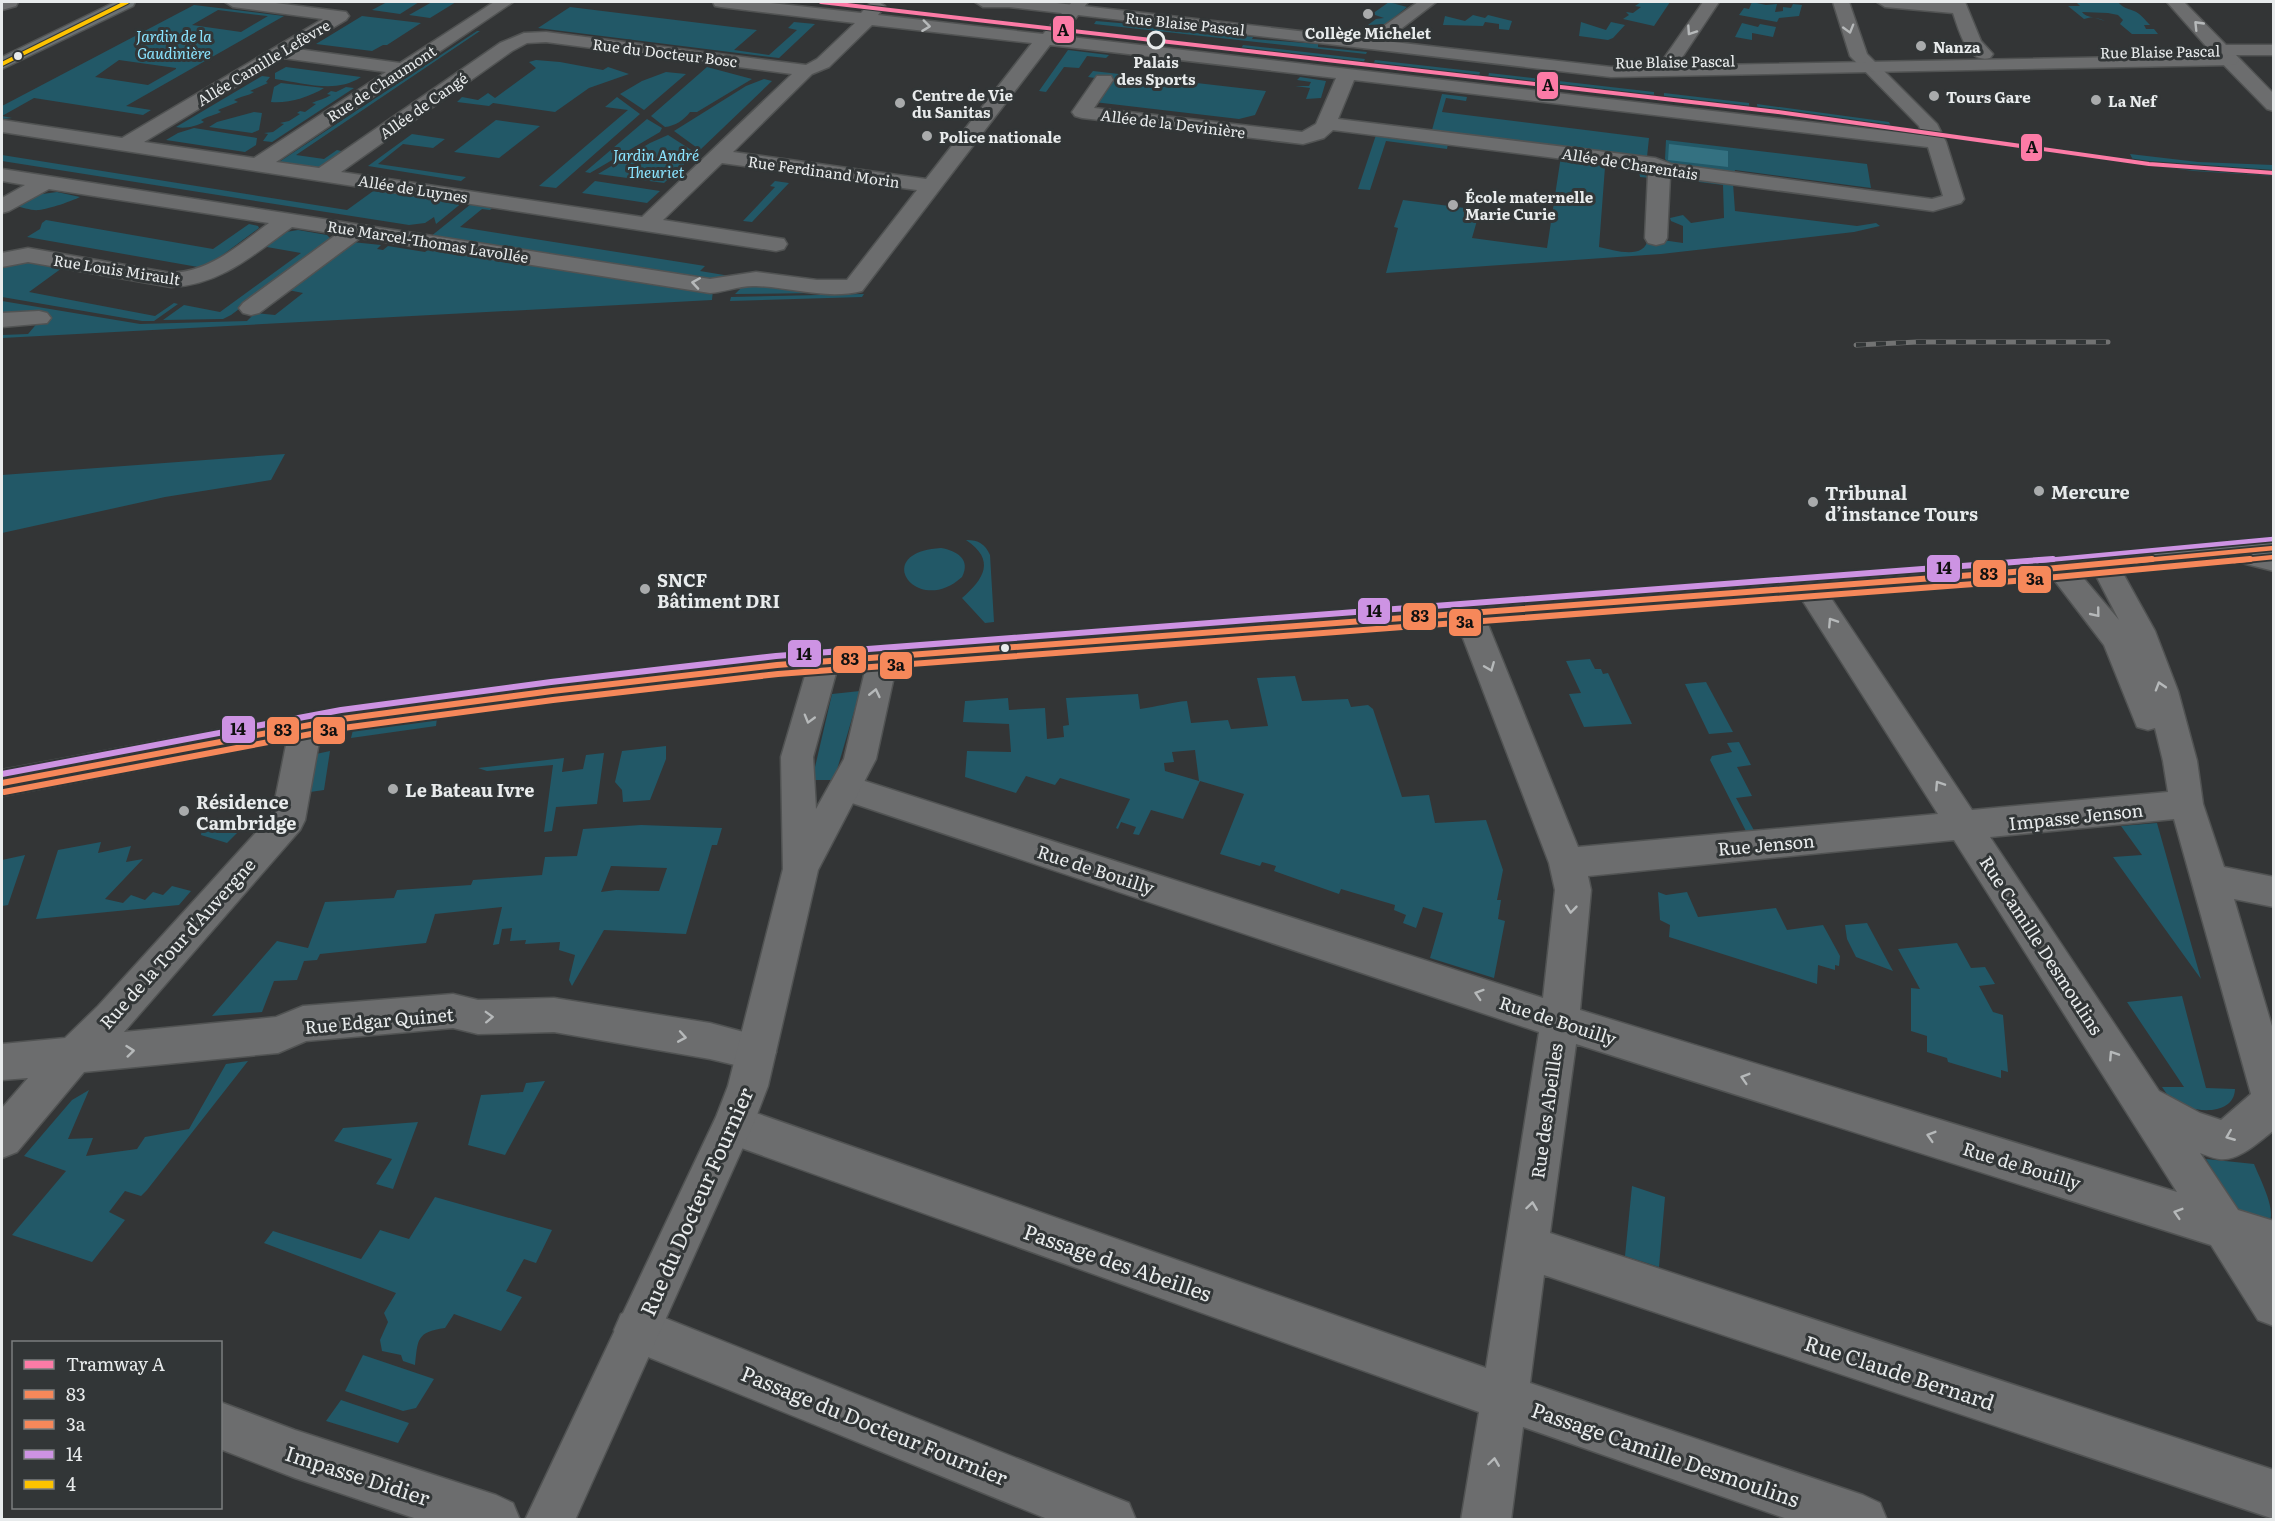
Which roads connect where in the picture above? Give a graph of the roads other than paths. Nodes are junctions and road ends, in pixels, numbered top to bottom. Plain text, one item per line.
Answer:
1 (10, 2) edge
2 (111, 2) edge
3 (127, 2) edge
4 (233, 2) edge
5 (505, 2) edge
6 (721, 2) edge
7 (882, 2) edge
8 (983, 2) edge
9 (1428, 2) edge
10 (1712, 2) edge
11 (1841, 2) edge
12 (1884, 2) edge
13 (2175, 2) edge
14 (1075, 4) edge
15 (2, 5) edge
16 (1959, 5) edge
17 (868, 19) junction
18 (524, 38) joint
19 (1046, 39) junction
20 (1376, 41) junction
21 (2274, 50) edge
22 (279, 52) junction
23 (1984, 54) junction
24 (2225, 55) junction
25 (2, 56) edge
26 (1671, 61) junction
27 (1865, 61) junction
28 (2, 64) edge
29 (403, 69) junction
30 (806, 70) junction
31 (1347, 74) junction
32 (1104, 80) dead end
33 (1429, 100) junction
34 (2274, 105) edge
35 (1327, 123) junction
36 (2, 127) edge
37 (1362, 128) junction
38 (1418, 134) junction
39 (1936, 142) junction
40 (125, 145) junction
41 (1355, 147) dead end
42 (717, 156) junction
43 (258, 165) junction
44 (1665, 169) junction
45 (2, 175) edge
46 (323, 175) junction
47 (45, 182) junction
48 (931, 186) junction
49 (2, 207) edge
50 (288, 219) junction
51 (647, 224) junction
52 (356, 230) junction
53 (1656, 237) dead end
54 (2, 260) edge
55 (753, 279) junction
56 (251, 308) dead end
57 (39, 318) dead end
58 (2, 320) edge
59 (2274, 548) edge
60 (2236, 552) junction
61 (2274, 561) edge
62 (2103, 564) junction
63 (2059, 568) junction
64 (1809, 587) junction
65 (1468, 612) junction
66 (883, 658) junction
67 (824, 662) junction
68 (306, 725) junction
69 (2, 783) edge
70 (846, 788) junction
71 (2186, 804) junction
72 (1966, 826) junction
73 (1567, 863) junction
74 (801, 869) junction
75 (2210, 879) junction
76 (2274, 892) edge
77 (1560, 1021) junction
78 (756, 1053) junction
79 (72, 1057) junction
80 (2, 1062) edge
81 (2273, 1100) edge
82 (2145, 1104) junction
83 (733, 1125) junction
84 (2, 1138) edge
85 (2225, 1228) junction
86 (2274, 1243) edge
87 (1526, 1247) junction
88 (2274, 1304) edge
89 (637, 1330) junction
90 (1503, 1397) junction
91 (222, 1426) edge
92 (2274, 1495) edge
93 (496, 1520) edge
94 (549, 1520) edge
95 (1112, 1520) edge
96 (1486, 1520) edge
97 (1863, 1520) edge

1 - 15 street
2 - 25 main road
3 - 28 main road
4 - 22 street, Allée Camille Lefèvre
5 - 29 street, Rue de Chaumont
6 - 17 street
7 - 17 street
8 - 14 street, Rue Blaise Pascal
9 - 20 street
10 -> 26 street
11 -> 27 street
12 - 16 street
24 -> 13 street
14 - 19 street
14 - 20 street, Rue Blaise Pascal
16 - 23 street
17 -> 19 street
17 - 30 street
18 - 30 street, Rue du Docteur Bosc
18 - 46 street, Allée de Cangé
19 - 31 street
19 - 48 street
20 - 26 street, Rue Blaise Pascal
20 - 27 street, Rue Blaise Pascal
21 - 24 street, Rue Blaise Pascal
22 - 29 street
22 - 40 street, Allée Camille Lefèvre
23 - 24 street, Rue Blaise Pascal
23 - 27 street, Rue Blaise Pascal
24 - 27 street, Rue Blaise Pascal
24 - 34 street
26 - 27 street, Rue Blaise Pascal
27 - 39 street
29 - 43 street, Rue de Chaumont
30 - 42 street
31 - 33 street
31 - 35 street
32 - 35 street, Allée de la Devinière
33 - 38 street
33 - 39 street
35 - 37 street, Allée de Charentais
36 - 40 street, Allée de Luynes
37 - 38 street, Allée de Charentais
37 - 41 street
38 - 44 street, Allée de Charentais
39 - 44 street, Allée de Charentais
40 - 43 street, Allée de Luynes
42 - 48 street, Rue Ferdinand Morin
42 - 51 street
43 - 46 street, Allée de Luynes
44 - 53 street
45 - 47 street, Rue Marcel-Thomas Lavollée
46 - 51 street, Allée de Luynes
47 - 49 street
47 - 50 street, Rue Marcel-Thomas Lavollée
48 - 55 street, Rue Marcel-Thomas Lavollée
50 - 52 street, Rue Marcel-Thomas Lavollée
50 - 54 street, Rue Louis Mirault
51 - 55 street, Allée de Luynes
55 -> 52 street, Rue Marcel-Thomas Lavollée
52 - 56 street
57 - 58 street
59 - 60 main road
60 - 61 street
60 - 62 main road
62 - 63 main road
71 -> 62 street
63 - 64 main road
63 -> 71 street
64 - 65 main road
72 -> 64 street, Rue Camille Desmoulins
65 - 66 main road
65 -> 73 street, Rue des Abeilles
66 - 67 main road
70 -> 66 street, Rue du Docteur Fournier
67 - 68 main road
67 -> 74 street, Rue du Docteur Fournier
68 - 69 main road
68 - 79 street, Rue de la Tour d'Auvergne
70 - 74 street, Rue du Docteur Fournier
77 -> 70 street, Rue de Bouilly
71 - 72 street, Impasse Jenson
71 - 75 street
72 - 73 street, Rue Jenson
82 -> 72 street, Rue Camille Desmoulins
73 -> 77 street, Rue des Abeilles
74 - 78 street, Rue du Docteur Fournier
75 - 76 street
75 - 81 street
85 -> 77 street, Rue de Bouilly
87 -> 77 street, Rue des Abeilles
79 -> 78 street, Rue Edgar Quinet
78 - 83 street, Rue du Docteur Fournier
79 - 80 street, Rue Edgar Quinet
79 - 84 street, Rue de la Tour d'Auvergne
81 -> 82 street
82 - 85 street, Rue Camille Desmoulins
83 - 89 street, Rue du Docteur Fournier
83 - 90 street, Passage des Abeilles
85 - 86 street, Rue de Bouilly
85 - 88 street, Rue Camille Desmoulins
87 - 90 street, Rue des Abeilles
87 - 92 street, Rue Claude Bernard
89 - 94 street, Rue du Docteur Fournier
89 - 95 street, Passage du Docteur Fournier
96 -> 90 street, Rue des Abeilles
90 - 97 street, Passage Camille Desmoulins
91 - 93 street, Impasse Didier

